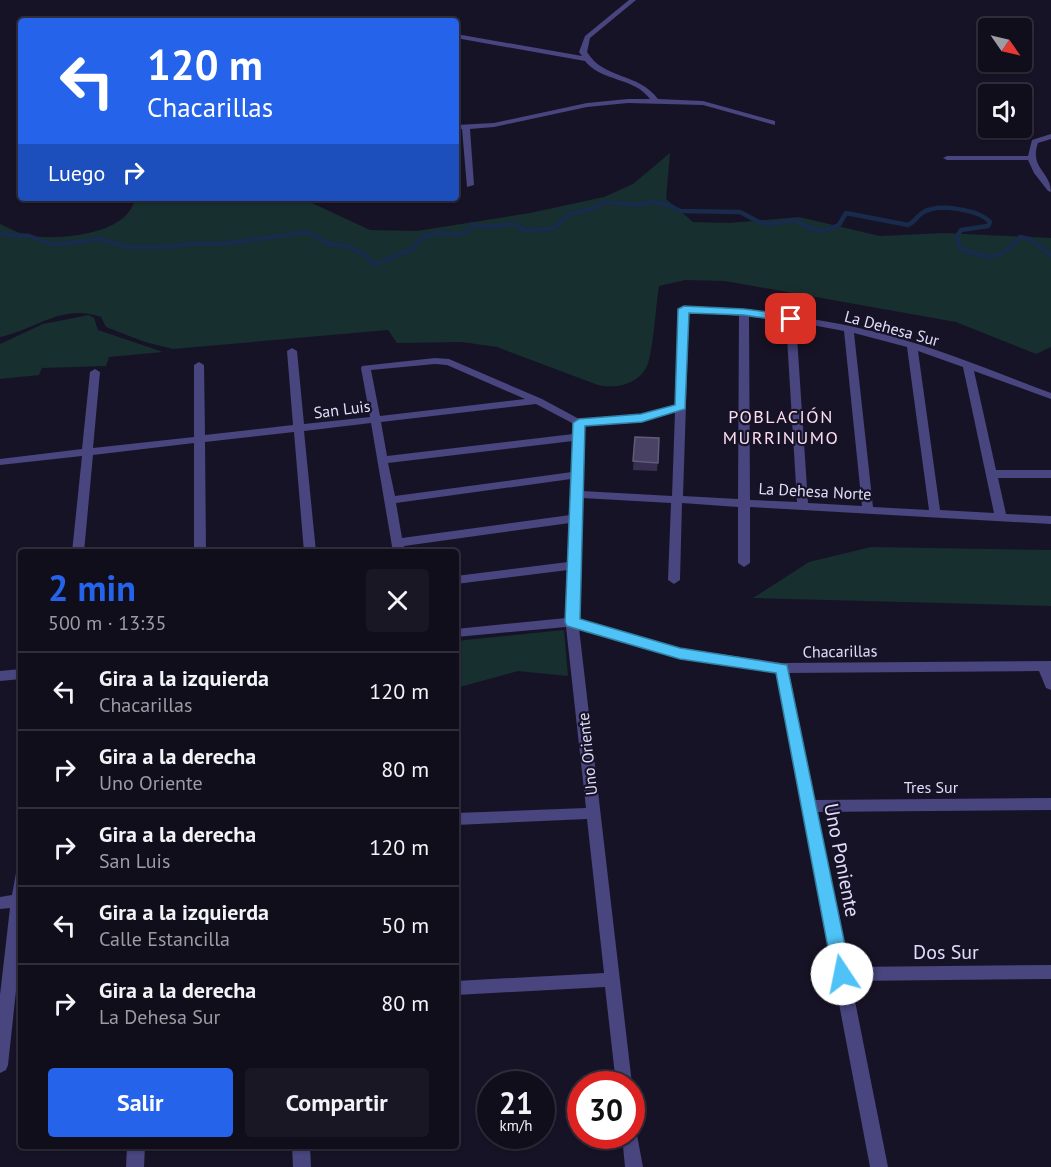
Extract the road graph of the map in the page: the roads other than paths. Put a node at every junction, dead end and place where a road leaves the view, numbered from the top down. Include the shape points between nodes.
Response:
1 (633, 0) edge
2 (459, 37) edge
3 (586, 59) junction
4 (655, 101) junction
5 (772, 123) dead end
6 (459, 127) edge
7 (466, 127) junction
8 (1051, 136) edge
9 (947, 158) dead end
10 (1030, 158) junction
11 (470, 185) dead end
12 (1051, 189) edge
13 (744, 312) junction
14 (791, 319) junction
15 (849, 330) junction
16 (912, 346) junction
17 (292, 351) dead end
18 (199, 365) dead end
19 (968, 366) junction
20 (95, 372) dead end
21 (1051, 396) edge
22 (538, 401) junction
23 (681, 407) junction
24 (375, 420) junction
25 (579, 423) junction
26 (300, 429) junction
27 (579, 437) junction
28 (199, 441) junction
29 (89, 453) junction
30 (382, 460) junction
31 (0, 462) edge
32 (991, 474) junction
33 (1051, 474) edge
34 (577, 475) junction
35 (577, 494) junction
36 (678, 498) junction
37 (390, 500) junction
38 (745, 503) junction
39 (803, 507) junction
40 (868, 511) junction
41 (935, 514) junction
42 (576, 518) junction
43 (1001, 518) junction
44 (1051, 520) edge
45 (399, 548) edge
46 (78, 549) edge
47 (200, 549) edge
48 (310, 549) edge
49 (744, 563) dead end
50 (574, 565) junction
51 (459, 580) edge
52 (674, 580) dead end
53 (572, 622) junction
54 (459, 633) edge
55 (1047, 666) edge
56 (782, 668) junction
57 (18, 674) edge
58 (0, 676) edge
59 (1051, 685) edge
60 (1051, 804) edge
61 (811, 806) junction
62 (594, 813) junction
63 (459, 819) edge
64 (18, 900) edge
65 (0, 903) edge
66 (18, 916) edge
67 (1051, 972) edge
68 (842, 974) junction
69 (613, 980) junction
70 (459, 988) edge
71 (0, 1065) edge
72 (623, 1071) edge
73 (136, 1149) edge
74 (301, 1149) edge
75 (632, 1149) edge
76 (135, 1167) edge
77 (302, 1167) edge
78 (634, 1167) edge
79 (879, 1167) edge

1 - 3 street via 587,37 582,48
2 - 3 street
3 - 4 street via 606,73 645,88
4 - 5 street via 703,103
4 - 7 street via 599,103 505,124
6 - 7 street
7 - 11 street
8 - 10 street via 1035,142
9 - 10 street
10 - 12 street
13 - 14 street, La Dehesa Sur
13 - 23 street, La Dehesa Sur via 684,309
13 - 38 street
14 - 15 street, La Dehesa Sur
14 - 39 street
15 - 16 street, La Dehesa Sur
15 - 40 street
16 - 19 street, La Dehesa Sur
16 - 41 street
17 - 26 street
18 - 28 street
19 - 21 street, La Dehesa Sur
19 - 32 street
20 - 29 street
22 - 24 street, San Luis
22 - 24 street via 449,362 366,368
22 - 25 street
23 - 25 street via 642,418
23 - 36 street
24 - 26 street, San Luis
24 - 30 street
25 - 27 street, Uno Oriente
26 - 28 street, San Luis
26 - 48 street
27 - 30 street
27 - 34 street, Uno Oriente
28 - 29 street, San Luis
28 - 47 street
29 - 31 street, San Luis
29 - 46 street
30 - 37 street
32 - 33 street
32 - 43 street
34 - 35 street, Uno Oriente
34 - 37 street
35 - 36 street, La Dehesa Norte
35 - 42 street, Uno Oriente
36 - 38 street, La Dehesa Norte
36 - 52 street
37 - 45 street
38 - 39 street, La Dehesa Norte
38 - 49 street
39 - 40 street, La Dehesa Norte
40 - 41 street, La Dehesa Norte
41 - 43 street, La Dehesa Norte
42 - 45 street
42 - 50 street, Uno Oriente
43 - 44 street, La Dehesa Norte
50 - 51 street
50 - 53 street, Uno Oriente
53 - 54 street, Chacarillas
53 - 56 street, Chacarillas via 680,653
53 - 62 street, Uno Oriente
55 - 56 street, Chacarillas
55 - 59 street
56 - 61 street, Uno Poniente
57 - 58 street
60 - 61 street, Tres Sur
61 - 68 street, Uno Poniente
62 - 63 street
62 - 69 street, Uno Oriente
64 - 65 street
66 - 71 street
67 - 68 street, Dos Sur
68 - 79 street, Uno Poniente
69 - 70 street
69 - 72 street, Uno Oriente
73 - 76 street
74 - 77 street
75 - 78 street

